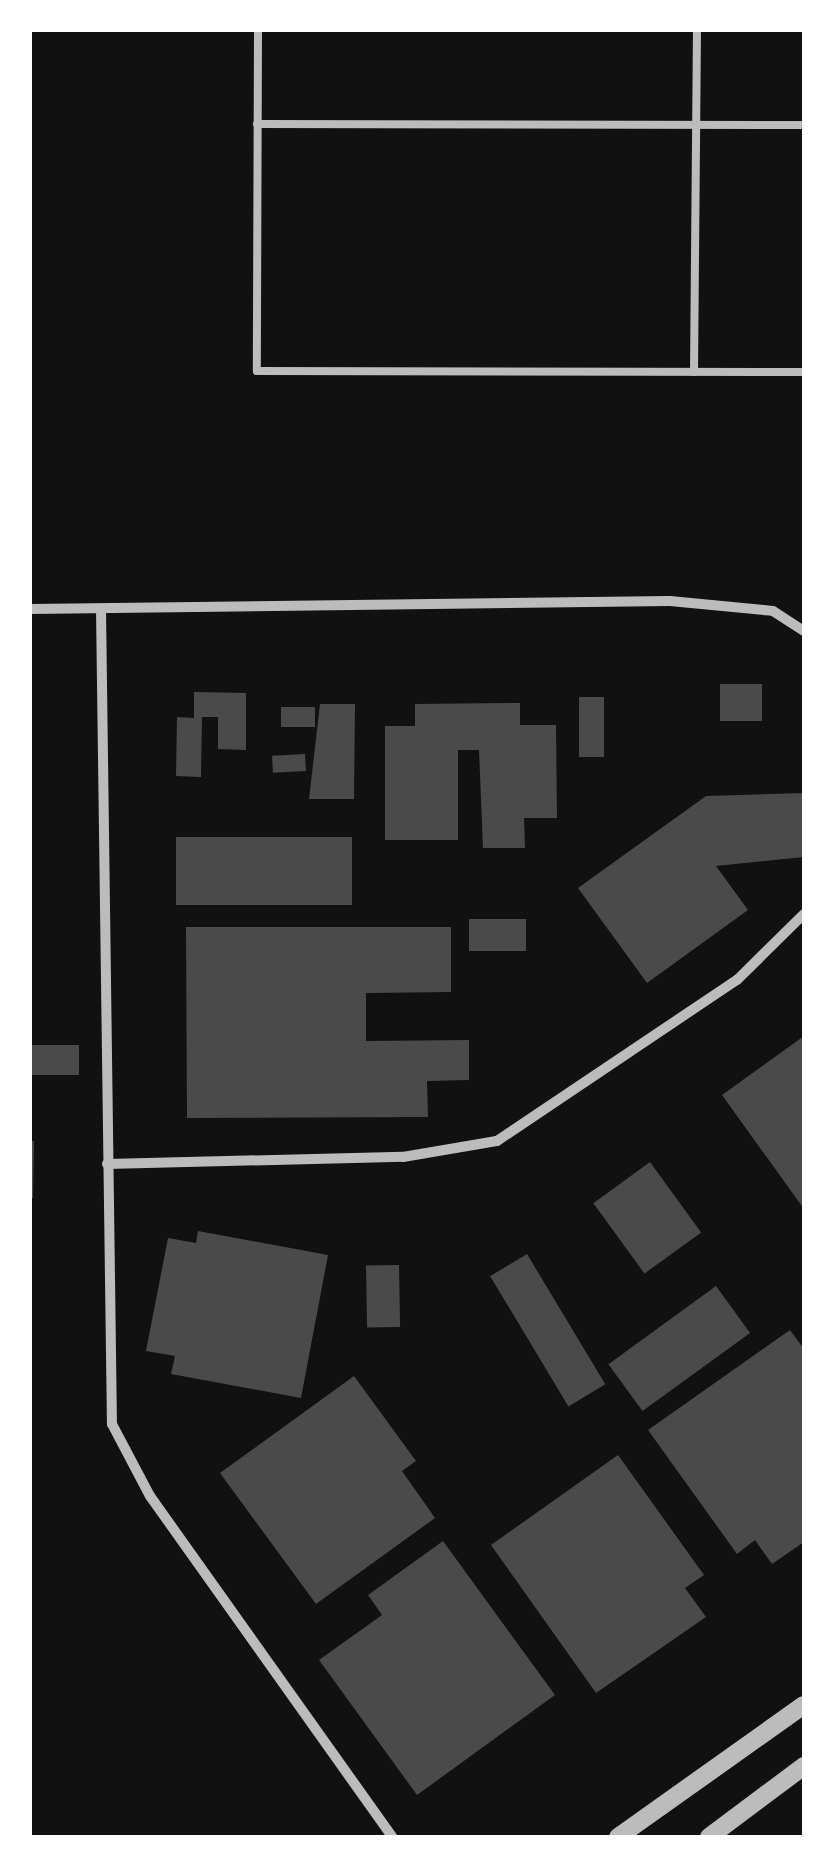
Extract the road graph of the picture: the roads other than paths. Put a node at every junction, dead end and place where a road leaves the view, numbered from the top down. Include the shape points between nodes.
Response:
1 (258, 30) edge
2 (698, 30) edge
3 (257, 124) junction
4 (698, 125) junction
5 (804, 126) edge
6 (694, 372) junction
7 (804, 372) edge
8 (30, 609) edge
9 (101, 610) junction
10 (804, 631) edge
11 (804, 914) edge
12 (106, 1164) junction
13 (804, 1706) edge
14 (804, 1766) edge
15 (392, 1837) edge
16 (618, 1837) edge
17 (709, 1837) edge

1 - 3 lane
2 - 4 lane
3 - 4 lane
3 - 6 lane via 256,371
4 - 5 lane
4 - 6 lane
6 - 7 lane
8 - 9 street
9 - 10 street via 670,601 773,611
9 - 12 street
11 - 12 street via 737,980 497,1141 402,1157
12 - 15 street via 107,1374 126,1459
13 - 16 street
14 - 17 street

